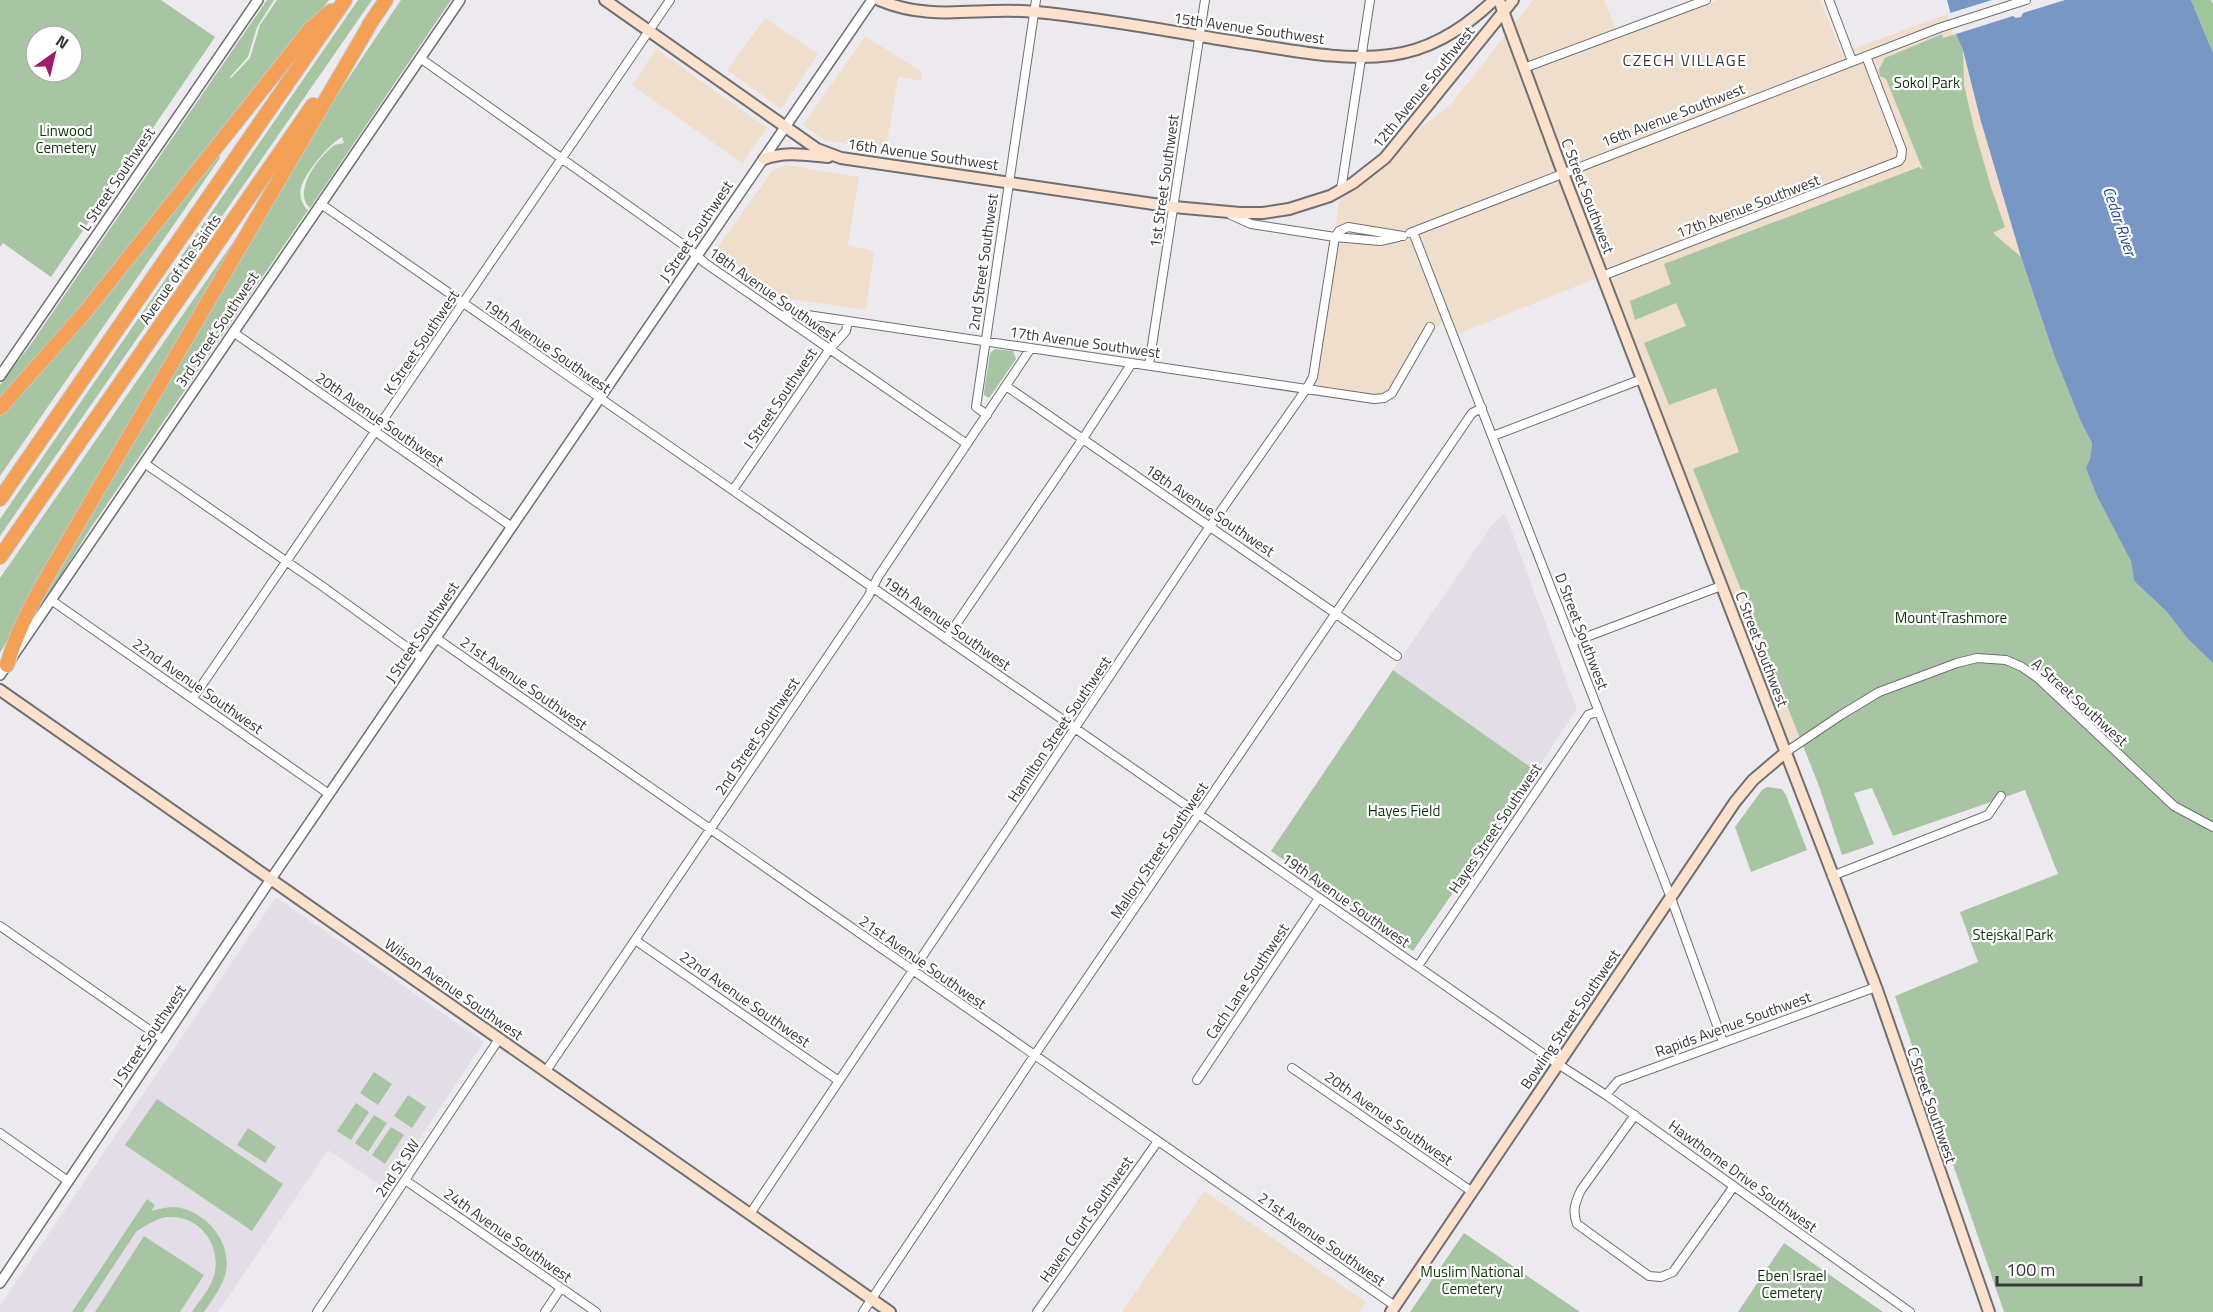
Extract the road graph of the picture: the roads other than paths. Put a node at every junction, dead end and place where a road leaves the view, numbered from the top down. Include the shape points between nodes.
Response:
1 (258, 0) edge
2 (345, 0) edge
3 (386, 0) edge
4 (459, 0) edge
5 (605, 0) edge
6 (670, 0) edge
7 (872, 0) edge
8 (879, 0) edge
9 (1205, 0) edge
10 (1370, 0) edge
11 (1494, 0) edge
12 (1499, 0) edge
13 (1513, 0) edge
14 (1706, 0) edge
15 (1829, 0) edge
16 (2026, 0) edge
17 (1035, 6) edge
18 (1503, 12) junction
19 (373, 19) junction
20 (649, 31) junction
21 (1200, 36) junction
22 (1866, 56) junction
23 (420, 58) junction
24 (1361, 58) junction
25 (1852, 61) junction
26 (1524, 68) junction
27 (785, 127) junction
28 (841, 158) junction
29 (561, 159) junction
30 (764, 159) junction
31 (1563, 174) junction
32 (1008, 182) junction
33 (1341, 190) junction
34 (321, 204) junction
35 (1174, 207) junction
36 (1224, 212) junction
37 (1413, 232) junction
38 (1335, 237) junction
39 (697, 256) junction
40 (1602, 276) junction
41 (463, 304) junction
42 (782, 316) junction
43 (848, 321) junction
44 (1430, 327) dead end
45 (233, 332) junction
46 (986, 341) junction
47 (1031, 348) junction
48 (829, 350) junction
49 (1132, 363) junction
50 (1149, 365) junction
51 (0, 376) edge
52 (1642, 379) junction
53 (1006, 386) junction
54 (1306, 388) junction
55 (600, 399) junction
56 (0, 408) edge
57 (1482, 408) junction
58 (987, 415) junction
59 (376, 432) junction
60 (1493, 436) junction
61 (1082, 440) junction
62 (967, 444) junction
63 (144, 463) junction
64 (733, 490) junction
65 (0, 499) edge
66 (512, 527) junction
67 (1210, 527) junction
68 (0, 557) edge
69 (286, 562) junction
70 (1721, 586) junction
71 (872, 587) junction
72 (51, 600) junction
73 (1337, 613) junction
74 (436, 638) junction
75 (946, 639) junction
76 (1572, 642) junction
77 (1397, 656) dead end
78 (422, 658) junction
79 (3, 670) edge
80 (0, 690) edge
81 (193, 698) junction
82 (1598, 711) junction
83 (1076, 728) junction
84 (1786, 752) junction
85 (329, 794) junction
86 (2001, 796) dead end
87 (1199, 814) junction
88 (2213, 827) edge
89 (710, 829) junction
90 (1832, 876) junction
91 (271, 879) junction
92 (1319, 898) junction
93 (1671, 898) junction
94 (0, 926) edge
95 (635, 940) junction
96 (1418, 966) junction
97 (913, 971) junction
98 (1876, 987) junction
99 (499, 1039) junction
100 (164, 1040) junction
101 (1723, 1042) junction
102 (1034, 1056) junction
103 (1558, 1064) junction
104 (1292, 1068) dead end
105 (546, 1071) junction
106 (1197, 1080) dead end
107 (838, 1081) junction
108 (1606, 1095) junction
109 (1635, 1116) junction
110 (0, 1133) edge
111 (1158, 1141) junction
112 (405, 1180) junction
113 (68, 1181) junction
114 (1734, 1186) junction
115 (1471, 1191) junction
116 (750, 1214) junction
117 (0, 1283) edge
118 (561, 1288) junction
119 (871, 1299) junction
120 (1393, 1309) edge
121 (317, 1312) edge
122 (545, 1312) edge
123 (596, 1312) edge
124 (862, 1312) edge
125 (890, 1312) edge
126 (1037, 1312) edge
127 (1911, 1312) edge
128 (1989, 1312) edge

1 - 51 street, L Street Southwest
2 - 56 highway via 311,28 86,311
2 - 65 highway, Avenue of the Saints
3 - 19 highway, Avenue of the Saints
4 - 23 street, 3rd Street Southwest
5 - 20 main road, 16th Avenue Southwest
6 - 20 street, K Street Southwest
7 - 27 street, J Street Southwest
8 - 17 main road, 15th Avenue Southwest via 912,12 948,14
9 - 21 street, 1st Street Southwest
10 - 24 street
11 - 24 main road, 15th Avenue Southwest via 1466,24 1438,40 1407,52
12 - 18 main road, C Street Southwest
13 - 18 main road, 12th Avenue Southwest
14 - 26 street
15 - 25 street
16 - 22 street, 16th Avenue Southwest
17 - 21 main road, 15th Avenue Southwest
17 - 32 street, 2nd Street Southwest
18 - 26 main road, C Street Southwest
18 - 33 main road, 12th Avenue Southwest via 1397,145
19 - 68 highway, Avenue of the Saints
19 - 79 highway via 82,517 35,601
20 - 27 main road, 16th Avenue Southwest
20 - 29 street, K Street Southwest
21 - 24 main road, 15th Avenue Southwest
21 - 35 street, 1st Street Southwest
22 - 25 street, 16th Avenue Southwest
22 - 40 street, 17th Avenue Southwest via 1902,150 1901,158
23 - 29 street, 18th Avenue Southwest
23 - 34 street, 3rd Street Southwest
24 - 33 street
25 - 31 street, 16th Avenue Southwest
26 - 31 main road, C Street Southwest
27 - 28 main road, 16th Avenue Southwest
27 - 30 street, J Street Southwest
28 - 30 main road via 787,153
28 - 32 main road, 16th Avenue Southwest
29 - 39 street, 18th Avenue Southwest
29 - 41 street, K Street Southwest
30 - 39 street, J Street Southwest
31 - 37 street, 16th Avenue Southwest
31 - 40 main road, C Street Southwest
32 - 35 main road, 16th Avenue Southwest
32 - 46 street, 2nd Street Southwest
33 - 36 main road, 12th Avenue Southwest via 1289,209
34 - 41 street, 19th Avenue Southwest
34 - 45 street, 3rd Street Southwest
35 - 36 main road, 12th Avenue Southwest
35 - 50 street, 1st Street Southwest
36 - 38 street, 16th Avenue Southwest via 1251,224
37 - 38 street, 16th Avenue Southwest via 1380,241
37 - 57 street, D Street Southwest
38 - 54 street, Hamilton Street Southwest via 1312,377
39 - 42 street, 18th Avenue Southwest
39 - 55 street, J Street Southwest
40 - 52 main road, C Street Southwest
41 - 55 street, 19th Avenue Southwest
41 - 59 street, K Street Southwest
42 - 43 street, 17th Avenue Southwest via 794,313
42 - 48 street, 18th Avenue Southwest
43 - 46 street, 17th Avenue Southwest
43 - 48 street, I Street Southwest via 846,331
44 - 54 street, 17th Avenue Southwest via 1392,393 1384,398
45 - 59 street, 20th Avenue Southwest
45 - 63 street, 3rd Street Southwest
46 - 47 street, 17th Avenue Southwest
46 - 58 street, 2nd Street Southwest via 976,407
47 - 49 street, 17th Avenue Southwest
47 - 53 street, 2nd Street Southwest
48 - 62 street, 18th Avenue Southwest
48 - 64 street, I Street Southwest
49 - 50 street, 17th Avenue Southwest
49 - 61 street
50 - 54 street, 17th Avenue Southwest
52 - 60 street
52 - 70 main road, C Street Southwest
53 - 58 street, 2nd Street Southwest
53 - 61 street, 18th Avenue Southwest
54 - 67 street, Hamilton Street Southwest
55 - 64 street, 19th Avenue Southwest
55 - 66 street, J Street Southwest
57 - 60 street, D Street Southwest
57 - 73 street, Mallory Street Southwest via 1472,413
58 - 62 street, 2nd Street Southwest
59 - 66 street, 20th Avenue Southwest
59 - 69 street, K Street Southwest
60 - 76 street, D Street Southwest
61 - 67 street, 18th Avenue Southwest
61 - 75 street
62 - 71 street, 2nd Street Southwest
63 - 69 street
63 - 72 street, 3rd Street Southwest
64 - 71 street, 19th Avenue Southwest
66 - 74 street, J Street Southwest
67 - 73 street, 18th Avenue Southwest
67 - 83 street, Hamilton Street Southwest
69 - 78 street
69 - 81 street, K Street Southwest
70 - 76 street
70 - 84 main road, C Street Southwest
71 - 75 street, 19th Avenue Southwest
71 - 89 street, 2nd Street Southwest
72 - 79 street, 3rd Street Southwest
72 - 81 street, 22nd Avenue Southwest
73 - 77 street, 18th Avenue Southwest
73 - 87 street, Mallory Street Southwest
74 - 78 street, J Street Southwest
74 - 89 street, 21st Avenue Southwest
75 - 83 street, 19th Avenue Southwest
76 - 82 street, D Street Southwest
78 - 85 street, J Street Southwest
80 - 91 main road, Wilson Avenue Southwest
81 - 85 street, 22nd Avenue Southwest
82 - 93 street, D Street Southwest
82 - 96 street, Hayes Street Southwest via 1588,715
83 - 87 street, 19th Avenue Southwest
83 - 97 street, Hamilton Street Southwest
84 - 88 street, A Street Southwest via 1879,692 1977,658 2006,660 2039,680 2174,806
84 - 90 main road, C Street Southwest
84 - 93 main road, Bowling Street Southwest via 1743,791
85 - 91 street, J Street Southwest
86 - 90 street via 1988,815
87 - 92 street, 19th Avenue Southwest
87 - 102 street, Mallory Street Southwest
89 - 95 street, 2nd Street Southwest
89 - 97 street, 21st Avenue Southwest
90 - 98 main road, C Street Southwest
91 - 99 main road, Wilson Avenue Southwest
91 - 100 street, J Street Southwest
92 - 96 street, 19th Avenue Southwest
92 - 106 street, Cach Lane Southwest
93 - 101 street, D Street Southwest
93 - 103 main road, Bowling Street Southwest
94 - 100 street
95 - 105 street, 2nd Street Southwest
95 - 107 street, 22nd Avenue Southwest
96 - 103 street, 19th Avenue Southwest
97 - 102 street, 21st Avenue Southwest
97 - 107 street, Hamilton Street Southwest
98 - 101 street, Rapids Avenue Southwest
98 - 128 main road, C Street Southwest
99 - 105 main road, Wilson Avenue Southwest
99 - 112 street, 2nd St SW
100 - 113 street, J Street Southwest
101 - 108 street, Rapids Avenue Southwest via 1618,1081
102 - 111 street, 21st Avenue Southwest
102 - 119 street, Mallory Street Southwest
103 - 108 street, Hawthorne Drive Southwest
103 - 115 main road, Bowling Street Southwest
104 - 115 street, 20th Avenue Southwest
105 - 116 main road, Wilson Avenue Southwest
107 - 116 street, Hamilton Street Southwest
108 - 109 street, Hawthorne Drive Southwest
109 - 114 street, Hawthorne Drive Southwest
109 - 114 street via 1581,1190 1574,1215 1578,1224 1649,1276 1661,1277 1672,1272
110 - 113 street
111 - 120 street, 21st Avenue Southwest
111 - 126 street, Haven Court Southwest
112 - 118 street, 24th Avenue Southwest
112 - 121 street, 2nd St SW
113 - 117 street, J Street Southwest
114 - 127 street, Hawthorne Drive Southwest
115 - 120 main road, Bowling Street Southwest
116 - 119 main road, Wilson Avenue Southwest
118 - 122 street
118 - 123 street, 24th Avenue Southwest
119 - 124 street, Mallory Street Southwest
119 - 125 main road, Wilson Avenue Southwest

